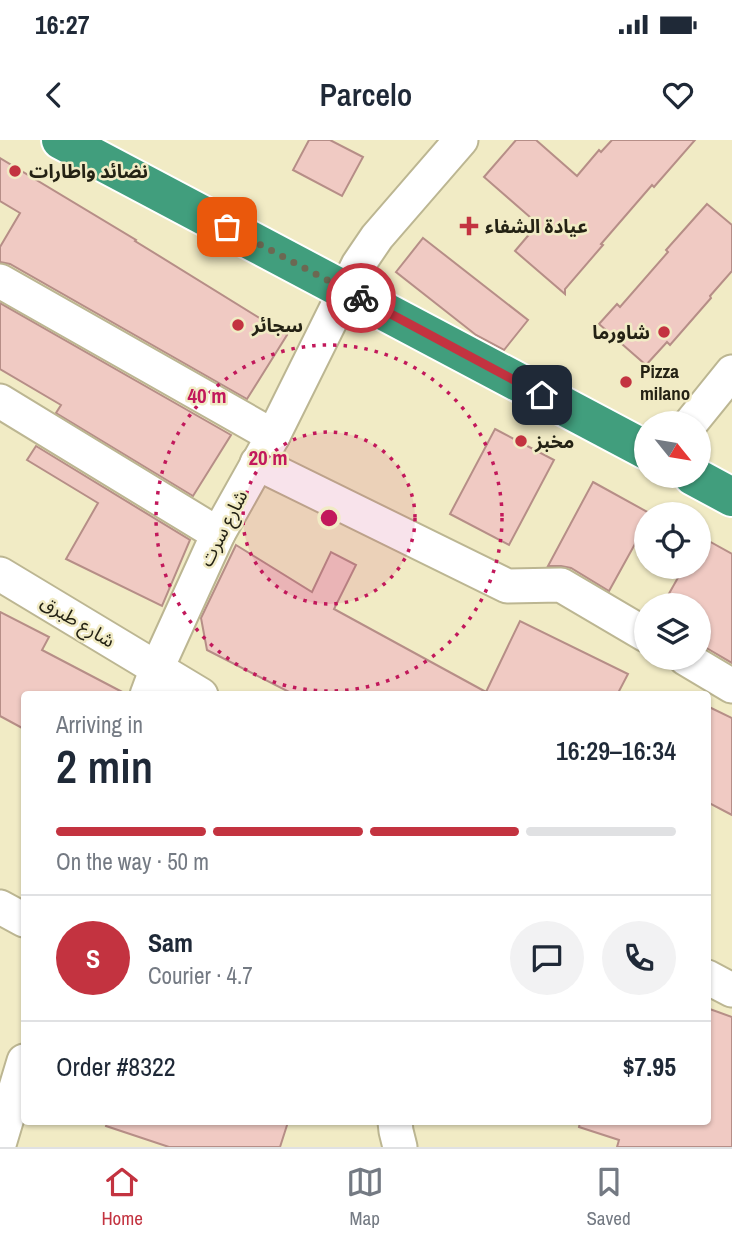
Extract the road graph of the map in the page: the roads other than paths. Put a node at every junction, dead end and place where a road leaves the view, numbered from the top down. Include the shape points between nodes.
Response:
1 (61, 140) edge
2 (461, 140) edge
3 (0, 281) edge
4 (345, 290) junction
5 (732, 372) edge
6 (0, 401) edge
7 (700, 411) edge
8 (634, 444) edge
9 (265, 449) junction
10 (711, 486) edge
11 (732, 497) edge
12 (218, 534) junction
13 (0, 574) edge
14 (634, 628) edge
15 (705, 670) edge
16 (152, 681) edge
17 (732, 686) edge
18 (187, 691) edge
19 (0, 907) edge
20 (21, 918) edge
21 (711, 979) edge
22 (732, 990) edge
23 (21, 1071) edge
24 (396, 1125) edge
25 (0, 1141) edge
26 (401, 1147) edge

1 - 4 highway
2 - 4 street, شارع سرت via 377,237
3 - 9 street
4 - 8 highway
4 - 9 street, شارع سرت
5 - 7 street
6 - 12 street
9 - 12 street, شارع سرت
9 - 14 street via 507,586 561,585
10 - 11 highway
12 - 16 street, شارع سرت
13 - 16 street, شارع طبرق
15 - 17 street
16 - 18 street, شارع طبرق
19 - 20 street
21 - 22 street
23 - 25 street
24 - 26 street

